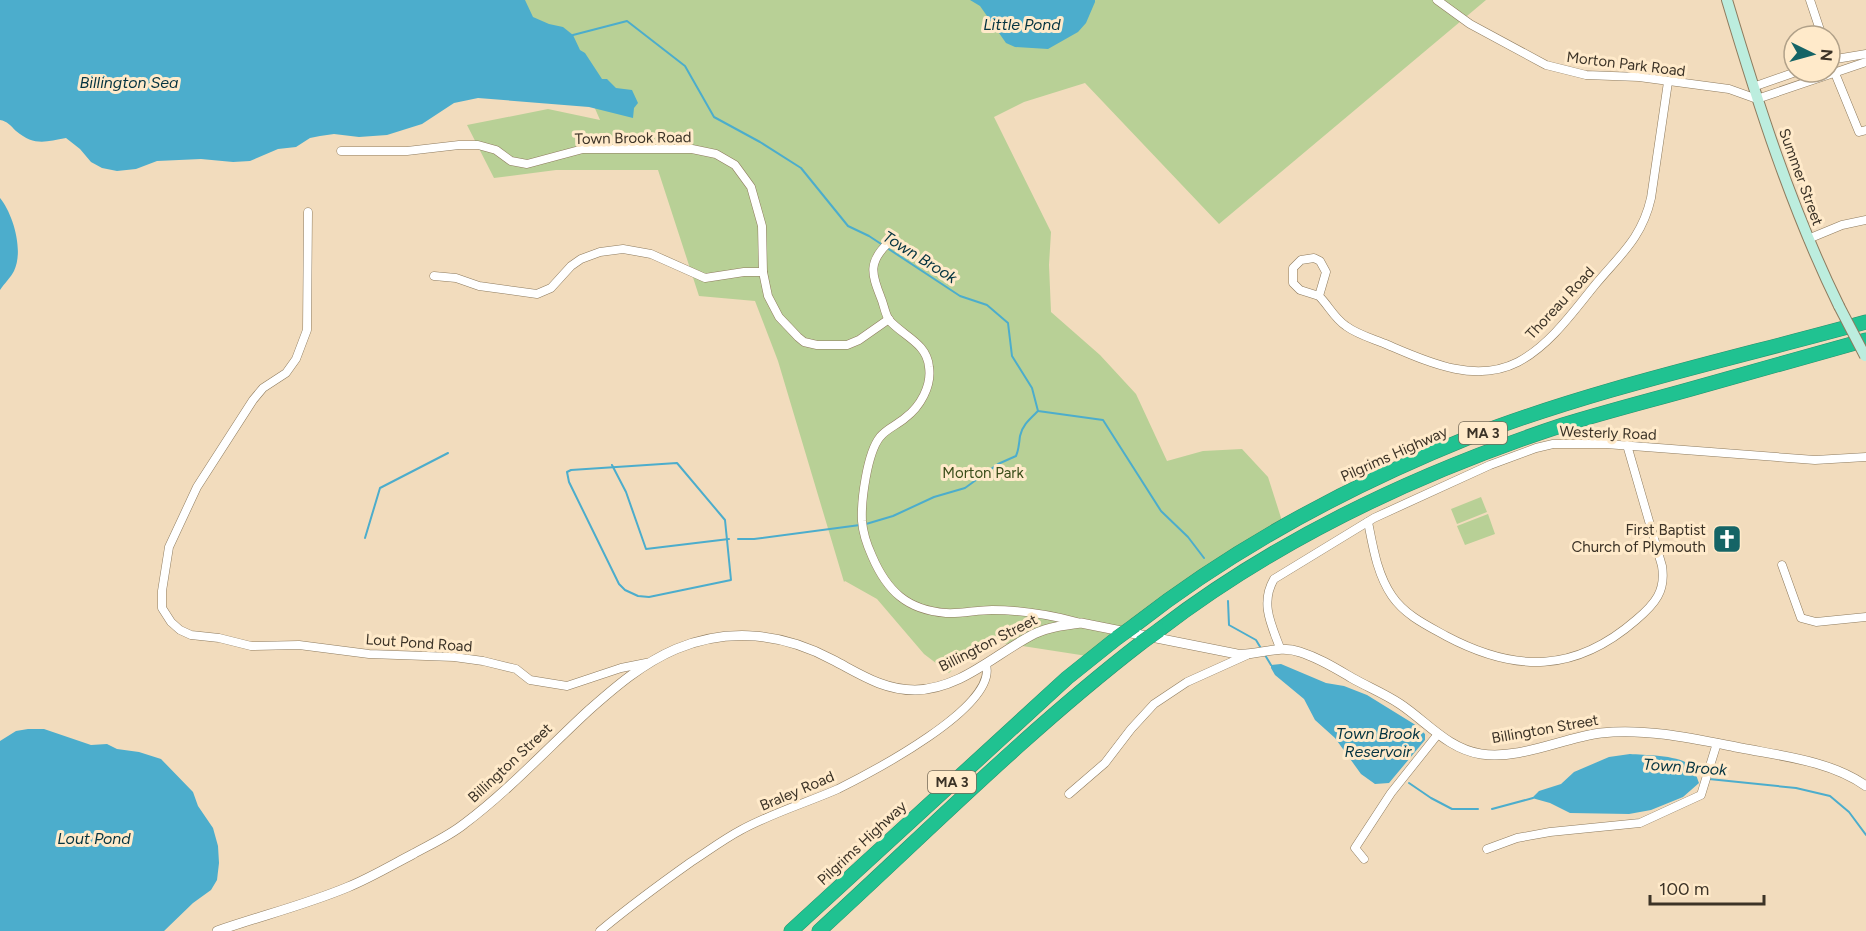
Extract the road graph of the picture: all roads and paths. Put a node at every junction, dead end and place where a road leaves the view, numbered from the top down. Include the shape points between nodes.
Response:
1 (1437, 0) edge
2 (1727, 0) edge
3 (1810, 0) edge
4 (1818, 24) edge
5 (1866, 54) edge
6 (1842, 59) edge
7 (1866, 62) edge
8 (1842, 71) edge
9 (1782, 77) edge
10 (1668, 82) junction
11 (1803, 84) edge
12 (1838, 84) edge
13 (1753, 87) junction
14 (1757, 99) junction
15 (1866, 129) edge
16 (341, 151) dead end
17 (308, 212) dead end
18 (1866, 220) edge
19 (1808, 239) junction
20 (889, 242) dead end
21 (763, 273) junction
22 (434, 276) dead end
23 (1319, 296) junction
24 (889, 319) junction
25 (1866, 322) edge
26 (1866, 340) edge
27 (1866, 356) edge
28 (1627, 445) junction
29 (1866, 457) edge
30 (1368, 522) junction
31 (1782, 565) dead end
32 (1866, 617) edge
33 (1081, 623) junction
34 (1277, 649) junction
35 (1252, 654) junction
36 (650, 662) junction
37 (986, 665) junction
38 (1438, 734) junction
39 (1717, 743) junction
40 (1866, 786) edge
41 (1069, 794) dead end
42 (1486, 849) dead end
43 (1364, 859) dead end
44 (217, 931) edge
45 (600, 931) edge
46 (791, 931) edge
47 (819, 931) edge

1 - 10 street, Morton Park Road via 1470,24 1546,65 1586,75
2 - 13 main road, Summer Street
3 - 4 street
5 - 6 street
7 - 8 street
9 - 13 street
10 - 14 street, Morton Park Road via 1729,89
10 - 23 street, Thoreau Road via 1651,198 1638,235 1567,320 1528,356 1494,370 1447,368 1346,326
11 - 14 street
12 - 15 street via 1859,132
13 - 14 main road, Summer Street
14 - 19 main road, Summer Street
16 - 21 street, Town Brook Road via 478,145 527,164 583,149 709,151 731,161 751,187 762,226
17 - 36 street, Lout Pond Road via 307,330 286,373 253,400 197,487 169,548 162,608 171,622 191,635 251,646 299,645 483,661 516,669 530,680 567,687
18 - 19 street
19 - 27 main road, Summer Street, bridge
20 - 24 street via 873,263 873,279
21 - 22 street via 705,278 651,254 623,249 581,259 551,288 537,294
21 - 24 street, Town Brook Road via 775,310 807,343 851,343
23 - 23 street, Thoreau Road via 1300,290 1293,283 1293,268 1301,260 1314,258 1324,267
24 - 33 street via 922,349 929,364 929,380 911,413 875,445 866,484 863,529 884,580 909,603 932,611 1015,611
25 - 46 highway, Pilgrims Highway / MA 3, bridge via 1545,411 1471,437 1317,507 1165,601 1066,678
26 - 47 highway, MA 3, bridge via 1564,425 1435,472 1288,546 1159,630 1094,679
28 - 29 street, Westerly Road via 1815,460
28 - 30 street, Westerly Road via 1553,444 1536,448
28 - 30 street via 1662,566 1662,587 1655,603 1628,628 1571,658 1531,663 1498,658 1413,618 1386,587
30 - 34 street, Westerly Road via 1275,579 1266,601
31 - 32 street via 1801,618 1816,622
33 - 35 street, Billington Street via 1210,650
33 - 37 street, Billington Street via 1034,634
34 - 35 street, Billington Street
34 - 38 street, Billington Street via 1319,659 1400,704
35 - 41 street via 1187,682 1154,704 1105,762
36 - 37 street, Billington Street via 701,641 755,635 796,644 871,681 903,689 933,687
36 - 44 street, Billington Street via 602,699 455,830 350,886
37 - 45 street, Braley Road via 977,694 944,727 839,788 741,830 668,878
38 - 39 street, Billington Street via 1455,746 1484,754 1520,751 1609,733 1655,734
38 - 43 street via 1391,793 1355,848
39 - 40 street, Billington Street via 1822,766
39 - 42 street via 1701,795 1684,804 1640,822 1550,832

